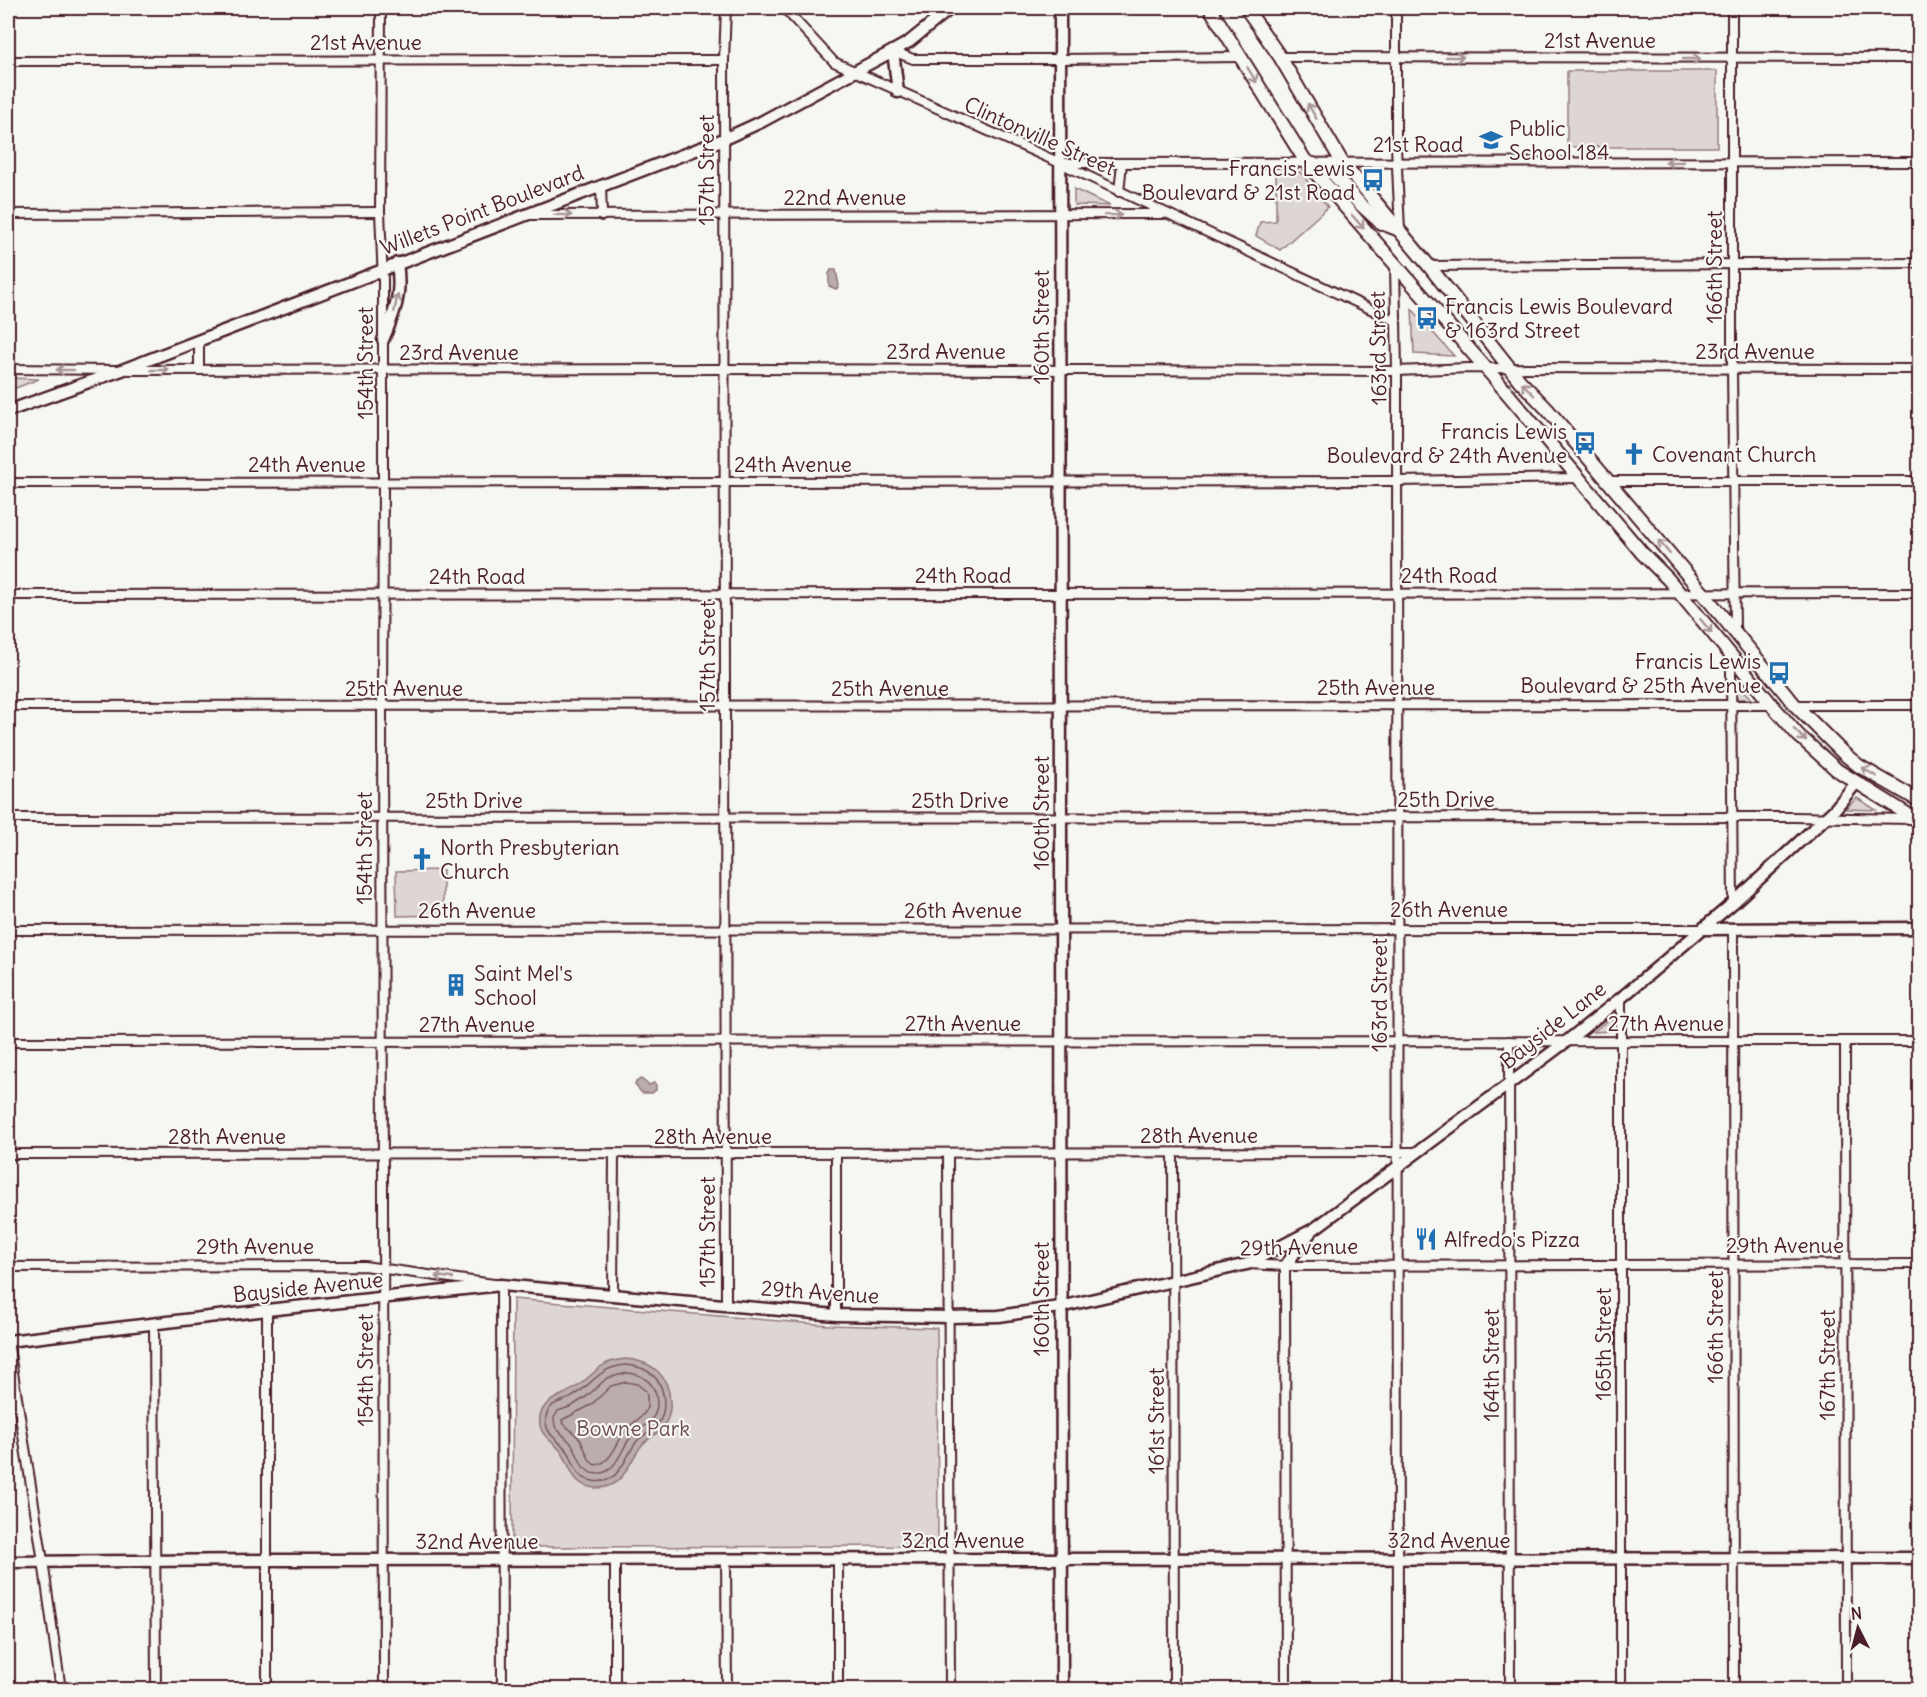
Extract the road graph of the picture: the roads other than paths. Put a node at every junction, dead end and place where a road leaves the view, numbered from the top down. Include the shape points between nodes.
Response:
1 (381, 8) edge
2 (726, 8) edge
3 (784, 8) edge
4 (951, 8) edge
5 (1060, 8) edge
6 (1210, 8) edge
7 (1246, 8) edge
8 (1396, 8) edge
9 (1732, 8) edge
10 (893, 51) junction
11 (1241, 57) junction
12 (1280, 57) junction
13 (1396, 57) junction
14 (1920, 58) edge
15 (1060, 59) junction
16 (1732, 59) junction
17 (8, 60) edge
18 (381, 60) junction
19 (724, 60) junction
20 (856, 72) junction
21 (898, 92) junction
22 (724, 139) junction
23 (1306, 162) junction
24 (1342, 162) junction
25 (1397, 162) junction
26 (1732, 162) junction
27 (1920, 162) edge
28 (1060, 163) junction
29 (1122, 163) junction
30 (601, 185) junction
31 (1119, 192) junction
32 (380, 212) junction
33 (8, 214) edge
34 (1166, 214) junction
35 (524, 215) junction
36 (724, 215) junction
37 (1060, 215) junction
38 (602, 216) junction
39 (1400, 230) junction
40 (397, 263) junction
41 (1732, 263) junction
42 (1920, 263) edge
43 (1395, 265) junction
44 (1429, 266) junction
45 (382, 269) junction
46 (1396, 321) junction
47 (199, 340) junction
48 (383, 340) junction
49 (1485, 368) junction
50 (1510, 368) junction
51 (8, 369) edge
52 (725, 369) junction
53 (1060, 369) junction
54 (1732, 369) junction
55 (1920, 369) edge
56 (122, 370) junction
57 (199, 370) junction
58 (383, 371) junction
59 (1397, 371) junction
60 (8, 411) edge
61 (1578, 478) junction
62 (1396, 481) junction
63 (1608, 481) junction
64 (1733, 481) junction
65 (1920, 481) edge
66 (383, 482) junction
67 (725, 482) junction
68 (1061, 482) junction
69 (8, 483) edge
70 (1678, 592) junction
71 (1702, 592) junction
72 (1061, 593) junction
73 (1396, 593) junction
74 (1735, 593) junction
75 (1920, 593) edge
76 (382, 594) junction
77 (725, 594) junction
78 (8, 595) edge
79 (1735, 634) junction
80 (1734, 659) junction
81 (1061, 705) junction
82 (1397, 705) junction
83 (1772, 705) junction
84 (1795, 705) junction
85 (1920, 705) edge
86 (8, 706) edge
87 (382, 706) junction
88 (725, 706) junction
89 (1731, 706) junction
90 (1856, 783) junction
91 (1920, 801) edge
92 (1061, 817) junction
93 (1397, 817) junction
94 (1732, 817) junction
95 (1827, 817) junction
96 (8, 818) edge
97 (382, 818) junction
98 (725, 818) junction
99 (1916, 820) edge
100 (1733, 903) junction
101 (1733, 928) junction
102 (1920, 928) edge
103 (1061, 929) junction
104 (1397, 929) junction
105 (1704, 929) junction
106 (8, 930) edge
107 (382, 930) junction
108 (725, 930) junction
109 (1622, 998) junction
110 (1061, 1041) junction
111 (1397, 1041) junction
112 (1509, 1041) junction
113 (1567, 1041) junction
114 (1621, 1041) junction
115 (1732, 1041) junction
116 (1845, 1041) junction
117 (1920, 1041) edge
118 (8, 1042) edge
119 (382, 1042) junction
120 (725, 1042) junction
121 (1509, 1084) junction
122 (1397, 1152) junction
123 (1418, 1152) junction
124 (1061, 1153) junction
125 (1173, 1153) junction
126 (8, 1154) edge
127 (382, 1154) junction
128 (614, 1154) junction
129 (725, 1154) junction
130 (836, 1154) junction
131 (948, 1154) junction
132 (1397, 1167) junction
133 (1314, 1229) junction
134 (1247, 1264) junction
135 (1920, 1264) edge
136 (1397, 1265) junction
137 (1509, 1265) junction
138 (1621, 1265) junction
139 (1732, 1265) junction
140 (1845, 1265) junction
141 (1285, 1266) junction
142 (8, 1267) edge
143 (383, 1268) junction
144 (1173, 1282) junction
145 (501, 1285) junction
146 (613, 1295) junction
147 (383, 1299) junction
148 (726, 1305) junction
149 (1060, 1307) junction
150 (267, 1310) junction
151 (836, 1315) junction
152 (949, 1317) junction
153 (154, 1323) junction
154 (8, 1341) edge
155 (1846, 1558) junction
156 (1920, 1558) edge
157 (838, 1559) junction
158 (1062, 1559) junction
159 (1174, 1559) junction
160 (1286, 1559) junction
161 (1398, 1559) junction
162 (1510, 1559) junction
163 (1621, 1559) junction
164 (1734, 1559) junction
165 (267, 1560) junction
166 (383, 1560) junction
167 (502, 1560) junction
168 (615, 1560) junction
169 (726, 1560) junction
170 (950, 1560) junction
171 (43, 1561) junction
172 (155, 1561) junction
173 (8, 1562) edge
174 (61, 1689) edge
175 (156, 1689) edge
176 (267, 1689) edge
177 (384, 1689) edge
178 (502, 1689) edge
179 (615, 1689) edge
180 (727, 1689) edge
181 (838, 1689) edge
182 (950, 1689) edge
183 (1062, 1689) edge
184 (1174, 1689) edge
185 (1286, 1689) edge
186 (1398, 1689) edge
187 (1510, 1689) edge
188 (1622, 1689) edge
189 (1734, 1689) edge
190 (1846, 1689) edge

1 - 18 street, 154th Street
2 - 19 street, 157th Street
3 - 20 street, Clintonville Street via 834,62
4 - 10 street, Willets Point Boulevard
5 - 15 street, 160th Street
6 - 11 main road
7 - 12 main road
8 - 13 street
9 - 16 street, 166th Street
10 - 15 street via 913,58
10 - 20 street, Willets Point Boulevard
10 - 21 street
11 - 15 street
11 -> 23 main road
12 - 13 street, 21st Avenue
24 -> 12 main road
13 -> 16 street, 21st Avenue
13 - 25 street
14 - 16 street, 21st Avenue
15 - 28 street, 160th Street
16 - 26 street, 166th Street
17 - 18 street, 21st Avenue
18 - 19 street, 21st Avenue
18 - 32 street, 154th Street
19 - 22 street, 157th Street
20 - 21 street, Clintonville Street
20 - 22 street, Willets Point Boulevard
21 - 28 street, Clintonville Street
22 - 30 street, Willets Point Boulevard
22 - 36 street, 157th Street
23 - 24 street, 21st Road
23 - 29 street, 21st Road
23 - 39 main road via 1330,170 1381,223
23 -> 43 main road
24 - 25 street, 21st Road
24 - 39 main road
26 -> 25 street, 21st Road
25 - 39 street
26 - 27 street, 21st Road
26 - 41 street, 166th Street
28 - 29 street, 21st Road
28 - 31 street, Clintonville Street
28 - 37 street, 160th Street
29 - 31 street
30 - 35 street, Willets Point Boulevard
30 - 38 street
31 - 34 street, Clintonville Street
32 - 33 street
32 - 45 street, 154th Street
37 -> 34 street, 22nd Avenue
34 - 46 street, Clintonville Street
35 -> 38 street, 22nd Avenue
35 - 40 street, Willets Point Boulevard
36 - 37 street, 22nd Avenue
36 - 38 street, 22nd Avenue
36 - 52 street, 157th Street
37 - 53 street, 160th Street
39 - 44 main road
40 - 45 street, Willets Point Boulevard
48 -> 40 street via 398,304
41 - 42 street
41 - 44 street
41 - 54 street, 166th Street
43 - 46 street, 163rd Street
43 - 49 main road
44 - 50 main road
45 - 47 street, Willets Point Boulevard
45 - 48 street, 154th Street
46 - 59 street, 163rd Street
47 - 56 street, Willets Point Boulevard
47 - 57 street
48 - 58 street, 154th Street
49 - 50 street, 23rd Avenue
49 - 59 street, 23rd Avenue
49 - 61 main road
50 - 54 street, 23rd Avenue
63 -> 50 main road
56 -> 51 street, 23rd Avenue
52 - 53 street, 23rd Avenue
52 - 58 street, 23rd Avenue
52 - 67 street, 157th Street
53 - 59 street, 23rd Avenue
53 - 68 street, 160th Street
54 - 55 street, 23rd Avenue
54 - 64 street, 166th Street
56 -> 57 street, 23rd Avenue
56 - 60 street, Willets Point Boulevard
57 - 58 street, 23rd Avenue
58 - 66 street, 154th Street
59 - 62 street, 163rd Street
61 - 62 street, 24th Avenue
61 - 70 main road
62 - 68 street, 24th Avenue
62 - 73 street, 163rd Street
63 - 64 street
71 -> 63 main road
64 - 65 street
64 - 74 street, 166th Street
66 - 67 street, 24th Avenue
66 - 69 street, 24th Avenue
66 - 76 street, 154th Street
67 - 68 street, 24th Avenue
67 - 77 street, 157th Street
68 - 72 street, 160th Street
70 - 71 street, 24th Road
70 - 73 street, 24th Road
70 -> 80 main road
71 - 74 street, 24th Road
71 - 79 main road
72 - 73 street, 24th Road
72 - 77 street, 24th Road
72 - 81 street, 160th Street
73 - 82 street, 163rd Street
74 - 75 street, 24th Road
74 - 79 street, 166th Street
76 - 77 street, 24th Road
76 - 78 street, 24th Road
76 - 87 street, 154th Street
77 - 88 street, 157th Street
79 - 84 main road
80 - 83 main road
80 - 89 street
81 - 82 street, 25th Avenue
81 - 88 street, 25th Avenue
81 - 92 street, 160th Street
82 - 89 street, 25th Avenue
82 - 93 street, 163rd Street
83 - 89 street, 25th Avenue
83 -> 90 main road via 1798,735
84 - 85 street
91 -> 84 main road via 1859,766
86 - 87 street, 25th Avenue
87 - 88 street, 25th Avenue
87 - 97 street, 154th Street
88 - 98 street, 157th Street
89 - 94 street
90 - 95 street, Bayside Lane
90 - 99 main road
92 - 93 street, 25th Drive
92 - 98 street, 25th Drive
92 - 103 street, 160th Street
93 - 94 street, 25th Drive
93 - 104 street, 163rd Street
94 - 95 street, 25th Drive
94 - 100 street
95 - 99 street, 25th Drive
95 - 100 street, Bayside Lane
96 - 97 street, 25th Drive
97 - 98 street, 25th Drive
97 - 107 street, 154th Street
98 - 108 street, 157th Street
100 - 105 street, Bayside Lane
101 - 102 street, 26th Avenue
101 - 105 street, 26th Avenue
101 - 115 street, 166th Street
103 - 104 street, 26th Avenue
103 - 108 street, 26th Avenue
103 - 110 street, 160th Street
104 - 105 street, 26th Avenue
104 - 111 street, 163rd Street
105 - 109 street, Bayside Lane
106 - 107 street, 26th Avenue
107 - 108 street, 26th Avenue
107 - 119 street, 154th Street
108 - 120 street, 157th Street
109 - 113 street, Bayside Lane
109 - 114 street, 165th Street
110 - 111 street, 27th Avenue
110 - 120 street, 27th Avenue
110 - 124 street, 160th Street
111 - 112 street, 27th Avenue
111 - 122 street, 163rd Street
112 - 113 street, 27th Avenue
112 - 121 street, 164th Street
113 - 114 street, 27th Avenue
113 - 121 street, Bayside Lane
114 - 115 street, 27th Avenue
114 - 138 street, 165th Street
115 - 116 street, 27th Avenue
115 - 139 street, 166th Street
116 - 117 street, 27th Avenue
116 - 140 street, 167th Street
118 - 119 street, 27th Avenue
119 - 120 street, 27th Avenue
119 - 127 street, 154th Street
120 - 129 street, 157th Street
121 - 123 street, Bayside Lane
121 - 137 street, 164th Street
122 - 123 street, 28th Avenue
122 - 125 street, 28th Avenue
122 - 132 street, 163rd Street
123 - 132 street, Bayside Lane
124 - 125 street, 28th Avenue
124 - 131 street, 28th Avenue
124 - 149 street, 160th Street
125 - 144 street, 161st Street
126 - 127 street, 28th Avenue
127 - 128 street, 28th Avenue
127 - 143 street, 154th Street
128 - 129 street, 28th Avenue
128 - 146 street
129 - 130 street, 28th Avenue
129 - 148 street, 157th Street
130 - 131 street, 28th Avenue
130 - 151 street
131 - 152 street
132 - 133 street, Bayside Lane
132 - 136 street, 163rd Street
133 - 134 street, Bayside Lane
133 - 141 street
134 - 141 street, 29th Avenue
134 - 144 street, 29th Avenue
135 - 140 street, 29th Avenue
136 - 137 street, 29th Avenue
136 - 141 street, 29th Avenue
136 - 161 street, 163rd Street
137 - 138 street, 29th Avenue
137 - 162 street, 164th Street
138 - 139 street, 29th Avenue
138 - 163 street, 165th Street
139 - 140 street, 29th Avenue
139 - 164 street, 166th Street
140 - 155 street, 167th Street
141 - 160 street
142 - 143 street, 29th Avenue
145 -> 143 street, 29th Avenue
143 - 147 street, 154th Street
144 - 149 street, 29th Avenue
144 - 159 street, 161st Street
145 - 146 street, Bayside Avenue
145 - 147 street, Bayside Avenue
145 - 167 street
146 - 148 street, 29th Avenue
147 - 150 street, Bayside Avenue
147 - 166 street, 154th Street
148 - 151 street, 29th Avenue
149 - 152 street, 29th Avenue via 999,1316
149 - 158 street, 160th Street
150 - 153 street, Bayside Avenue
150 - 165 street
151 - 152 street, 29th Avenue
152 - 170 street
153 - 154 street, Bayside Avenue
153 - 172 street
154 - 171 street
155 - 156 street, 32nd Avenue
155 - 164 street, 32nd Avenue
155 - 190 street, 167th Street
157 - 169 street, 32nd Avenue
157 - 170 street, 32nd Avenue
157 - 181 street
158 - 159 street, 32nd Avenue
158 - 170 street, 32nd Avenue
158 - 183 street, 160th Street
159 - 160 street, 32nd Avenue
159 - 184 street, 161st Street
160 - 161 street, 32nd Avenue
160 - 185 street
161 - 162 street, 32nd Avenue
161 - 186 street, 163rd Street
162 - 163 street, 32nd Avenue
162 - 187 street, 164th Street
163 - 164 street, 32nd Avenue
163 - 188 street, 165th Street
164 - 189 street, 166th Street
165 - 166 street, 32nd Avenue
165 - 172 street, 32nd Avenue
165 - 176 street
166 - 167 street, 32nd Avenue
166 - 177 street, 154th Street
167 - 168 street, 32nd Avenue
167 - 178 street
168 - 169 street, 32nd Avenue
168 - 179 street
169 - 180 street
170 - 182 street
171 - 172 street, 32nd Avenue
171 - 173 street, 32nd Avenue
171 - 174 street
172 - 175 street

